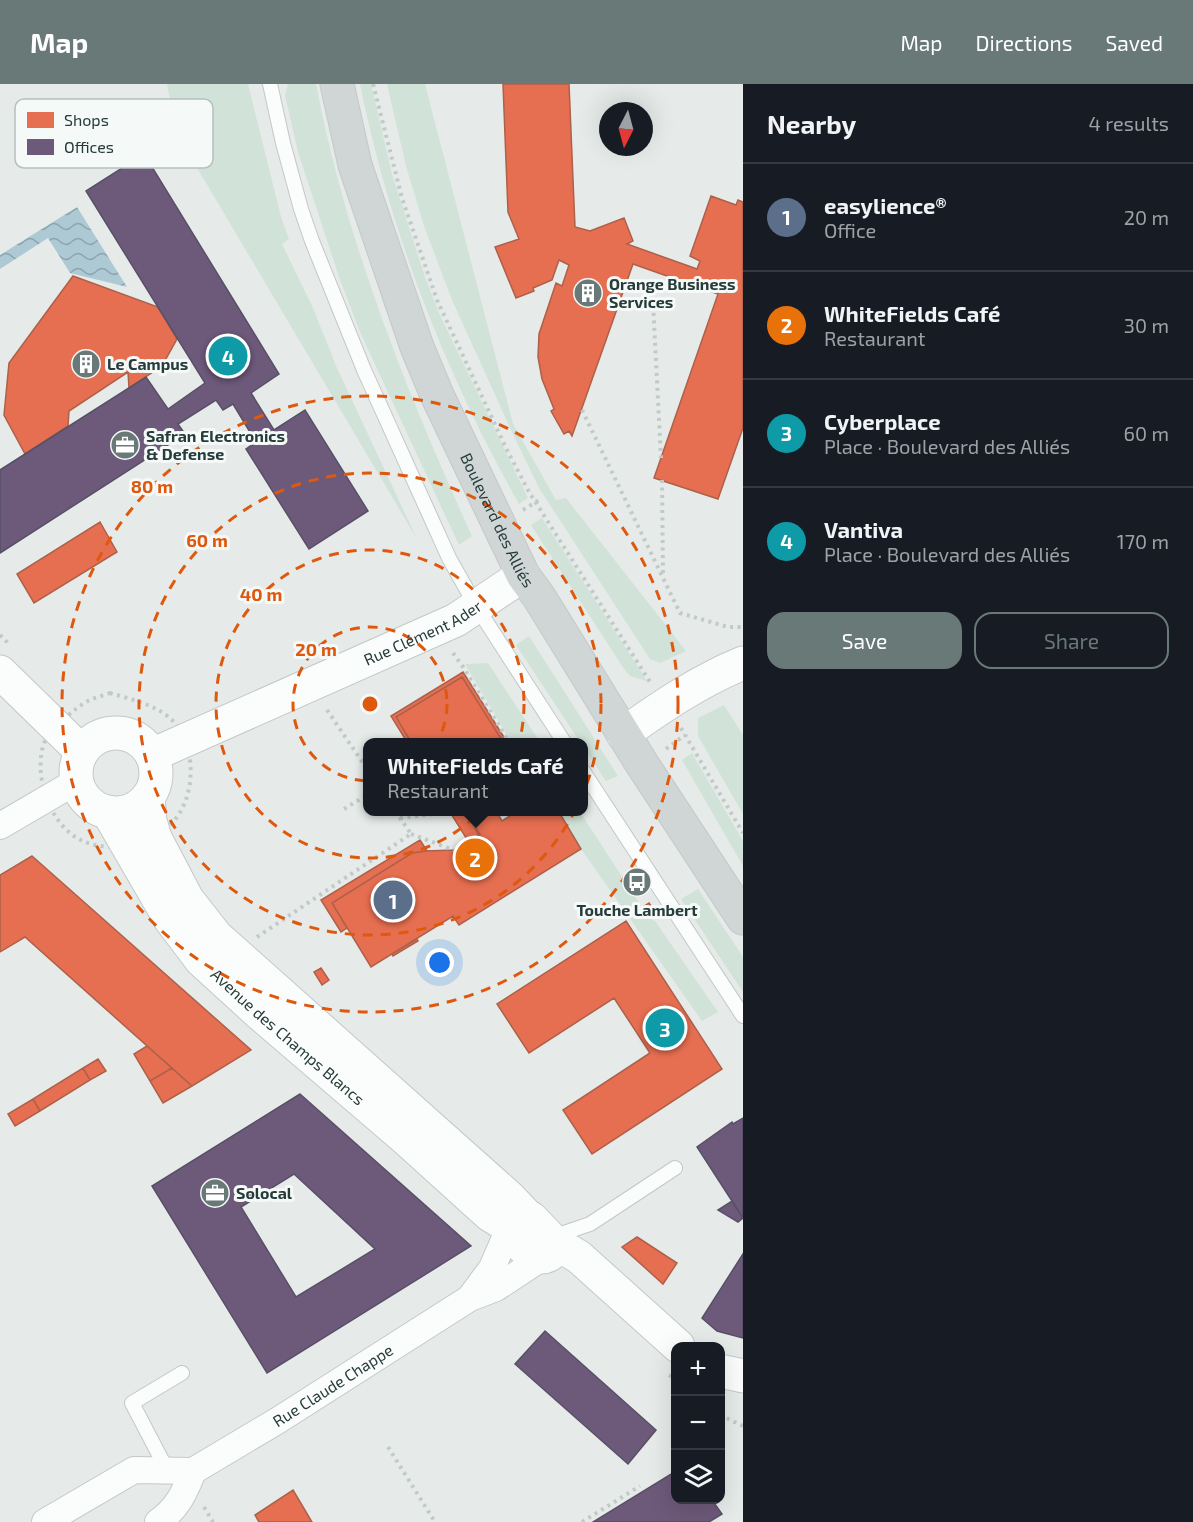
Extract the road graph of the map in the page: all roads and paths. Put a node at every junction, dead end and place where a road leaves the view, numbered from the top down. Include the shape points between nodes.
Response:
1 (270, 84) edge
2 (337, 84) edge
3 (373, 84) edge
4 (652, 283) dead end
5 (582, 410) dead end
6 (662, 458) dead end
7 (662, 480) dead end
8 (523, 575) junction
9 (663, 579) junction
10 (476, 606) junction
11 (743, 627) edge
12 (448, 648) dead end
13 (743, 663) edge
14 (0, 672) edge
15 (666, 705) junction
16 (327, 710) dead end
17 (57, 727) junction
18 (623, 734) junction
19 (506, 738) edge
20 (561, 738) edge
21 (184, 740) junction
22 (152, 756) junction
23 (363, 763) edge
24 (79, 766) junction
25 (588, 779) edge
26 (148, 797) junction
27 (363, 797) edge
28 (46, 799) junction
29 (344, 809) dead end
30 (108, 812) junction
31 (417, 816) edge
32 (400, 818) joint
33 (0, 826) edge
34 (743, 833) edge
35 (411, 834) junction
36 (141, 842) junction
37 (454, 850) dead end
38 (743, 918) edge
39 (235, 953) junction
40 (743, 1016) edge
41 (675, 1168) dead end
42 (514, 1224) junction
43 (550, 1246) junction
44 (470, 1298) junction
45 (672, 1342) edge
46 (725, 1372) edge
47 (182, 1373) dead end
48 (743, 1376) edge
49 (725, 1417) edge
50 (743, 1426) edge
51 (388, 1447) dead end
52 (167, 1470) junction
53 (193, 1471) junction
54 (640, 1486) dead end
55 (45, 1522) edge
56 (158, 1522) edge
57 (435, 1522) edge
58 (582, 1522) edge

1 - 10 lane via 301,209 326,278 449,558
2 - 8 main road, Boulevard des Alliés via 355,165 417,346
3 - 15 path via 420,256 496,427 544,516
4 - 6 path
5 - 9 path
7 - 9 path
8 - 10 street, Rue Clément Ader
8 - 18 main road, Boulevard des Alliés
9 - 11 path via 680,613 728,627
10 - 20 lane
10 - 21 street, Rue Clément Ader via 456,620
12 - 19 path via 464,667
13 - 15 street
14 - 17 street
15 - 18 street
15 - 34 path
16 - 23 path
17 - 21 path via 88,701 110,693 156,710 173,721
17 - 24 street
17 - 28 path via 45,741 42,758
18 - 38 main road, Boulevard des Alliés
21 - 22 street, Rue Clément Ader
21 - 36 path via 192,770 184,806 173,823
22 - 24 street via 141,742 116,733 92,740
22 - 26 street via 156,772
24 - 28 street
24 - 30 street via 79,789 94,806
25 - 40 lane
26 - 30 street via 126,811
26 - 36 street, Avenue des Champs Blancs via 150,821
27 - 29 path
28 - 33 street
28 - 36 path via 55,818 84,842 102,848
30 - 36 street, Avenue des Champs Blancs
31 - 32 path
32 - 35 path
35 - 37 path
35 - 39 path
36 - 39 street, Avenue des Champs Blancs via 216,936
36 - 42 street, Avenue des Champs Blancs via 170,919 201,960 490,1215
39 - 42 street, Avenue des Champs Blancs via 510,1198
41 - 43 lane via 591,1224
42 - 43 street
42 - 44 street, Rue Claude Chappe via 492,1268
43 - 44 street, Rue Claude Chappe via 496,1288
43 - 45 street via 579,1257
44 - 53 street, Rue Claude Chappe
46 - 48 street
47 - 52 lane via 132,1403
49 - 50 path
51 - 57 path
52 - 53 street
52 - 55 street via 134,1470
53 - 56 street via 184,1495 169,1515
54 - 58 path

